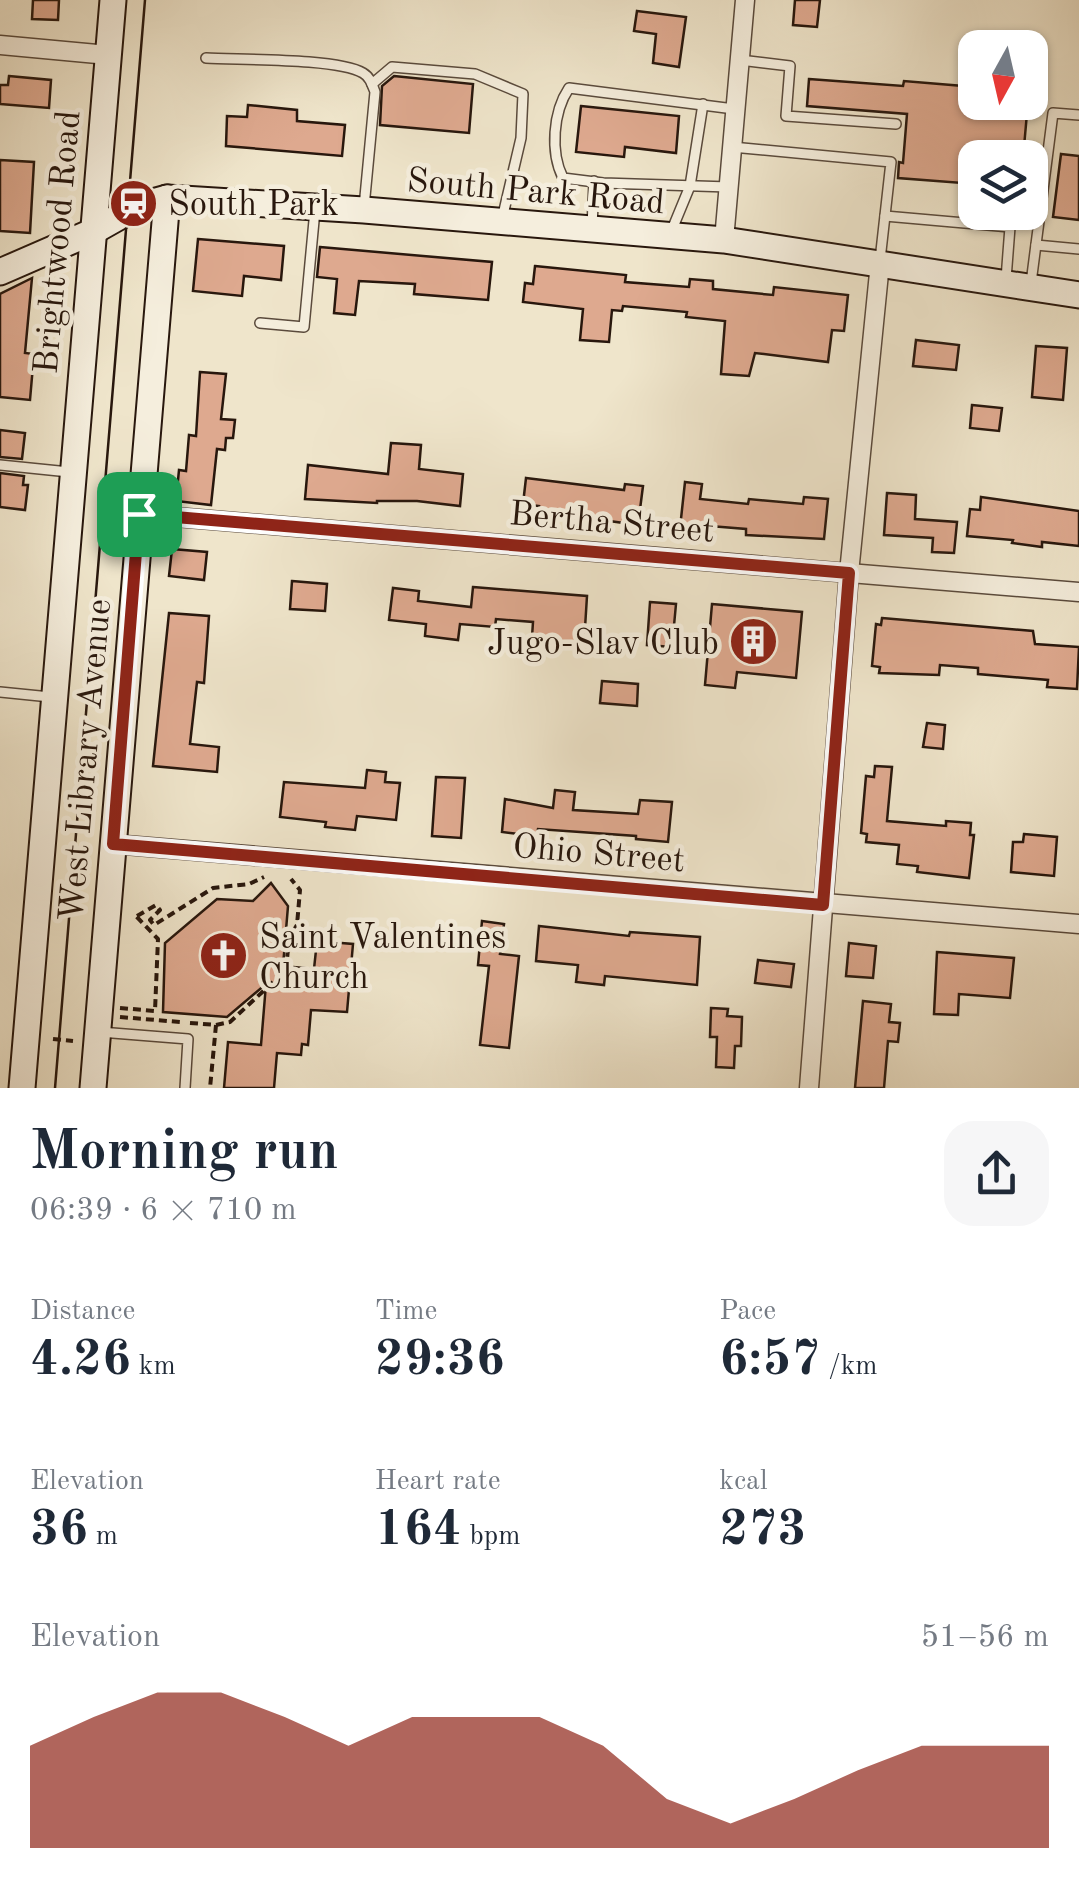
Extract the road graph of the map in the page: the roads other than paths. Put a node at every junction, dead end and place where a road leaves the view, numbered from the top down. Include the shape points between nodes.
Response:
1 (113, 0) edge
2 (745, 0) edge
3 (0, 45) edge
4 (108, 54) junction
5 (206, 58) dead end
6 (740, 60) junction
7 (372, 84) junction
8 (703, 104) junction
9 (736, 109) junction
10 (1079, 115) edge
11 (896, 124) dead end
12 (732, 147) junction
13 (594, 182) junction
14 (690, 186) junction
15 (729, 188) junction
16 (167, 198) junction
17 (315, 207) junction
18 (364, 210) junction
19 (886, 216) junction
20 (501, 222) junction
21 (592, 230) junction
22 (92, 232) junction
23 (670, 236) junction
24 (724, 240) junction
25 (1036, 245) junction
26 (1079, 249) edge
27 (880, 263) junction
28 (0, 272) edge
29 (1018, 286) junction
30 (1079, 296) edge
31 (260, 324) dead end
32 (0, 465) edge
33 (72, 472) junction
34 (139, 514) junction
35 (849, 573) junction
36 (1079, 592) edge
37 (0, 692) edge
38 (52, 698) junction
39 (113, 844) junction
40 (823, 905) junction
41 (1079, 924) edge
42 (95, 1030) junction
43 (22, 1088) edge
44 (93, 1088) edge
45 (184, 1088) edge
46 (808, 1088) edge

1 - 4 street, Brightwood Road
2 - 6 street
3 - 4 street
4 - 22 street, Brightwood Road
5 - 7 lane via 354,68
6 - 9 street
6 - 11 lane via 790,66 786,116
7 - 18 lane
7 - 20 lane via 392,67 475,74 523,94 522,138
8 - 9 lane
8 - 13 lane via 569,88 560,102 555,161 564,178
8 - 14 lane
9 - 12 street
10 - 25 lane via 1053,113
12 - 15 street
12 - 19 lane via 891,162
13 - 14 lane
13 - 21 lane
14 - 15 lane
14 - 23 lane
15 - 24 street
16 - 17 street, South Park Road
16 - 22 street, South Park Road
16 - 34 street, West Library Avenue
17 - 18 street, South Park Road
17 - 31 lane via 304,326
18 - 20 street, South Park Road
19 - 27 lane
19 - 29 lane via 1010,227
20 - 21 street, South Park Road
21 - 23 street, South Park Road
22 - 28 street, South Park Road
22 - 33 street, Brightwood Road
23 - 24 street, South Park Road
24 - 27 street, South Park Road
25 - 26 lane
25 - 29 lane
27 - 29 street, South Park Road
27 - 35 street
29 - 30 street, South Park Road
32 - 33 lane
33 - 38 street, Brightwood Road
34 - 35 street, Bertha Street
34 - 39 street, West Library Avenue
35 - 36 street, Bertha Street
35 - 40 street
37 - 38 lane
38 - 43 street, Brightwood Road
39 - 40 street, Ohio Street
39 - 42 street, West Library Avenue
40 - 41 street, Ohio Street
40 - 46 street
42 - 44 street, West Library Avenue
42 - 45 lane via 188,1040

